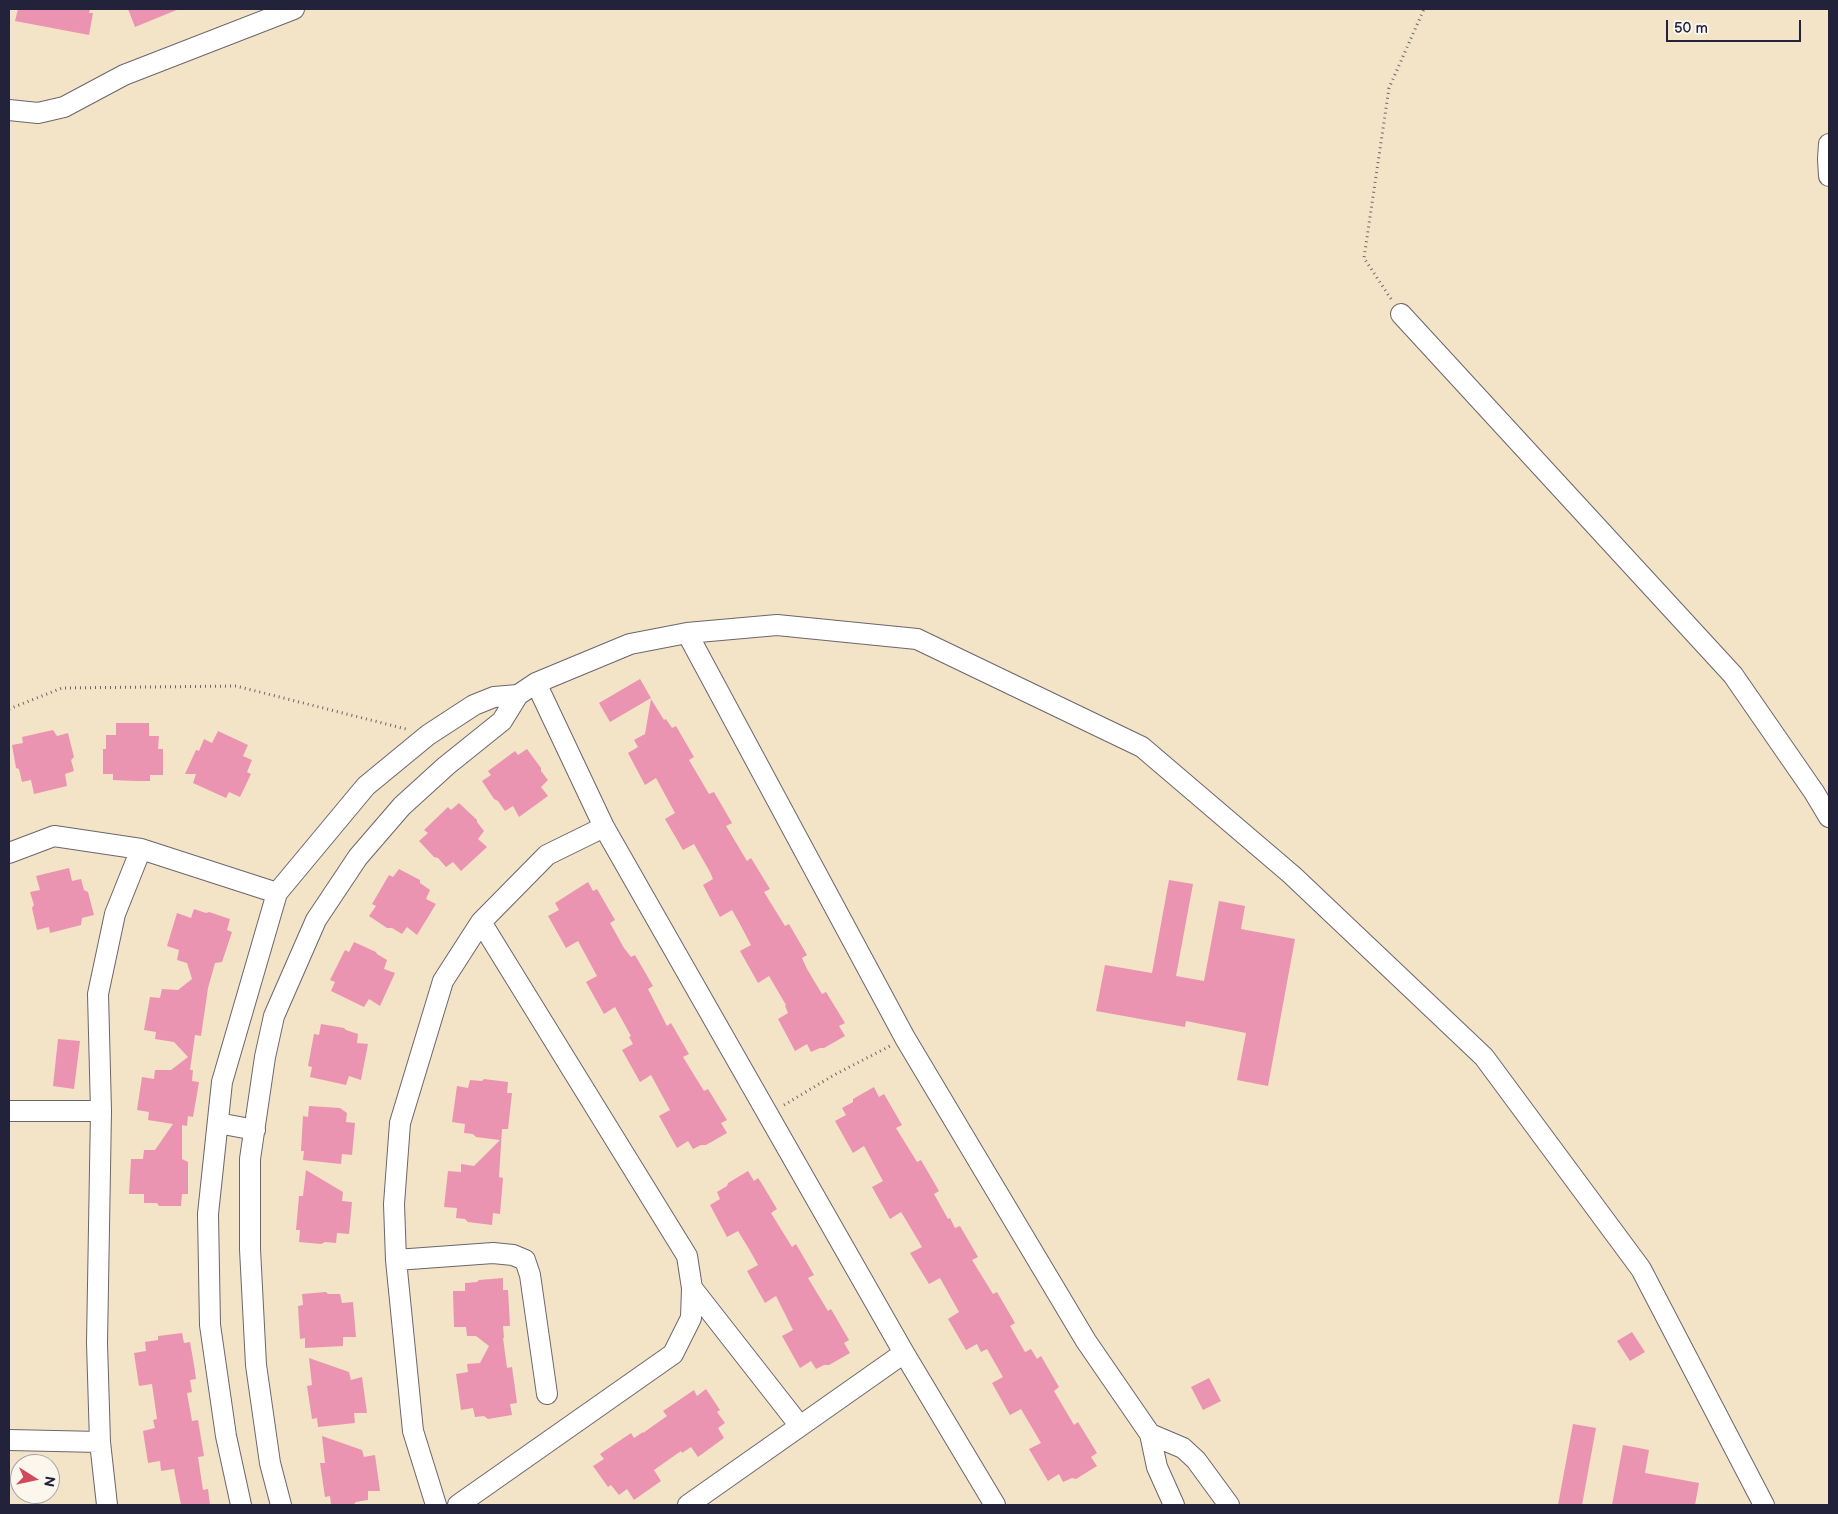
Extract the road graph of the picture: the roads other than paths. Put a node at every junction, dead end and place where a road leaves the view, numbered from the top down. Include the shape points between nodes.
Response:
1 (294, 9) edge
2 (9, 110) edge
3 (1829, 144) edge
4 (1829, 176) edge
5 (1400, 314) road end
6 (687, 633) junction
7 (536, 683) junction
8 (518, 695) junction
9 (1829, 817) edge
10 (604, 827) junction
11 (141, 849) junction
12 (9, 853) edge
13 (277, 893) junction
14 (481, 922) junction
15 (9, 1111) edge
16 (101, 1111) junction
17 (218, 1123) junction
18 (255, 1130) junction
19 (396, 1260) junction
20 (692, 1288) junction
21 (904, 1353) junction
22 (548, 1394) dead end
23 (800, 1426) junction
24 (1150, 1434) junction
25 (9, 1440) edge
26 (100, 1442) junction
27 (106, 1505) edge
28 (241, 1505) edge
29 (281, 1505) edge
30 (436, 1505) edge
31 (458, 1505) edge
32 (688, 1505) edge
33 (995, 1505) edge
34 (1174, 1505) edge
35 (1229, 1505) edge
36 (1764, 1505) edge

1 - 2 street via 124,75 64,106 38,113
3 - 4 street
5 - 9 street via 1733,675
6 - 7 street via 630,644
6 - 24 street via 905,1038 1086,1341
6 - 36 street via 777,625 917,638 1142,747 1292,875 1484,1057 1641,1269
7 - 8 street
7 - 10 street
8 - 13 street via 494,697 474,705 428,735 366,786
8 - 18 street via 502,721 402,806 358,857 316,920 274,1016
10 - 14 street via 547,855
10 - 21 street
11 - 12 street via 54,836
11 - 13 street
11 - 16 street via 115,914 98,994
13 - 17 street via 222,1082
14 - 19 street via 444,981 400,1123 394,1204
14 - 20 street via 687,1256
15 - 16 street
16 - 26 street
17 - 18 street
17 - 28 street via 208,1214 210,1325 226,1436
18 - 29 street via 250,1159 250,1249 256,1365 270,1463
19 - 22 street via 493,1253 525,1260 530,1274
19 - 30 street via 414,1431
20 - 23 street
20 - 31 street via 691,1318 673,1354
21 - 23 street
21 - 33 street
23 - 32 street
24 - 34 street via 1157,1467
24 - 35 street via 1183,1448 1196,1460
25 - 26 street
26 - 27 street

